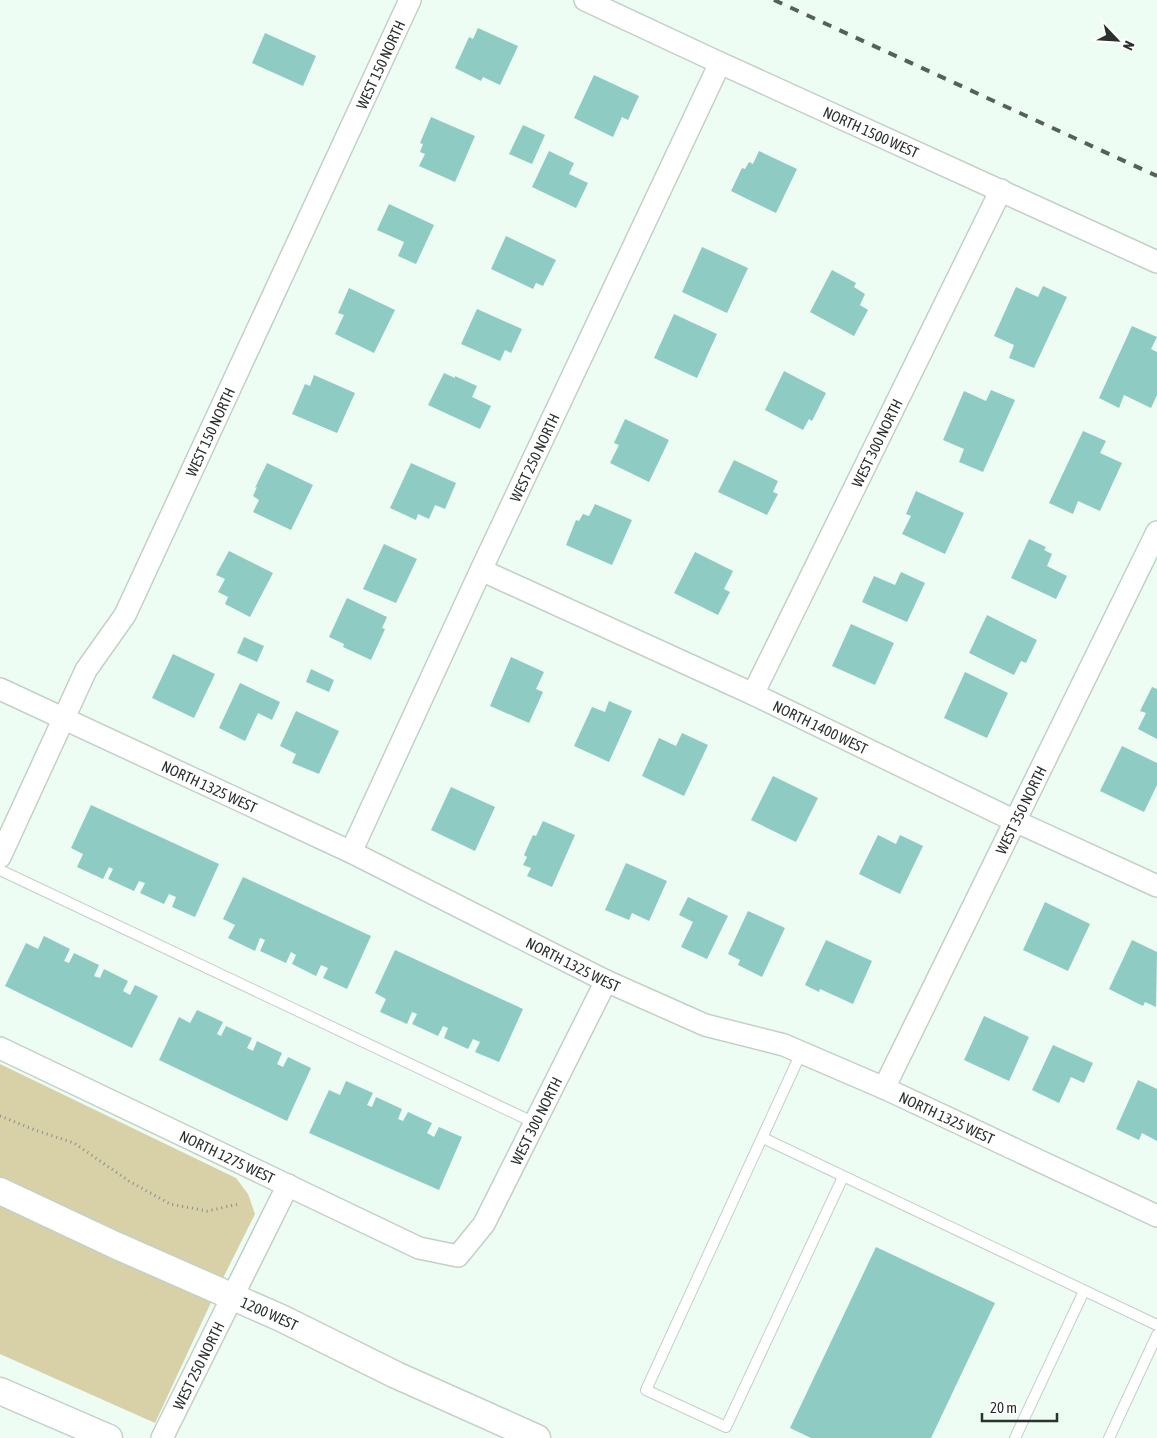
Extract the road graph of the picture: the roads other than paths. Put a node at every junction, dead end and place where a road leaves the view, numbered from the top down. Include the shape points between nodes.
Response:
1 (410, 0) edge
2 (585, 0) edge
3 (720, 63) junction
4 (1001, 190) junction
5 (1157, 262) edge
6 (1157, 532) edge
7 (481, 570) junction
8 (0, 689) edge
9 (752, 694) junction
10 (63, 719) junction
11 (1015, 821) junction
12 (351, 852) junction
13 (0, 857) edge
14 (0, 870) edge
15 (1157, 886) edge
16 (606, 981) junction
17 (0, 1048) edge
18 (801, 1053) junction
19 (884, 1088) junction
20 (535, 1123) junction
21 (762, 1138) junction
22 (843, 1177) junction
23 (288, 1185) junction
24 (0, 1191) edge
25 (1157, 1216) edge
26 (458, 1256) joint
27 (1084, 1291) junction
28 (232, 1297) junction
29 (1157, 1325) edge
30 (1157, 1335) edge
31 (0, 1391) edge
32 (109, 1438) edge
33 (162, 1438) edge
34 (537, 1438) edge
35 (1016, 1438) edge
36 (1109, 1438) edge

1 - 10 street, WEST 150 NORTH via 125,615 86,670
2 - 3 street, NORTH 1500 WEST
3 - 4 street, NORTH 1500 WEST
3 - 7 street, WEST 250 NORTH
4 - 5 street, NORTH 1500 WEST
4 - 9 street, WEST 300 NORTH
6 - 11 street, WEST 350 NORTH
7 - 9 street, NORTH 1400 WEST
7 - 12 street, WEST 250 NORTH
8 - 10 street, NORTH 1325 WEST
9 - 11 street, NORTH 1400 WEST
10 - 12 street, NORTH 1325 WEST
10 - 13 street, WEST 150 NORTH
11 - 15 street, NORTH 1400 WEST
11 - 19 street, WEST 350 NORTH
12 - 16 street, NORTH 1325 WEST
14 - 20 lane
16 - 18 street, NORTH 1325 WEST via 705,1025 784,1045
16 - 20 street, WEST 300 NORTH
17 - 23 street, NORTH 1275 WEST
18 - 19 street, NORTH 1325 WEST
18 - 21 lane
19 - 25 street, NORTH 1325 WEST
20 - 26 street, WEST 300 NORTH via 484,1224
21 - 22 lane
21 - 22 lane via 646,1390 726,1427
22 - 27 lane
23 - 26 street, NORTH 1275 WEST via 419,1248
23 - 28 street, WEST 250 NORTH
24 - 28 street, 1200 WEST
27 - 29 lane
27 - 35 lane
28 - 33 street, WEST 250 NORTH
28 - 34 street, 1200 WEST
30 - 36 lane
31 - 32 street

